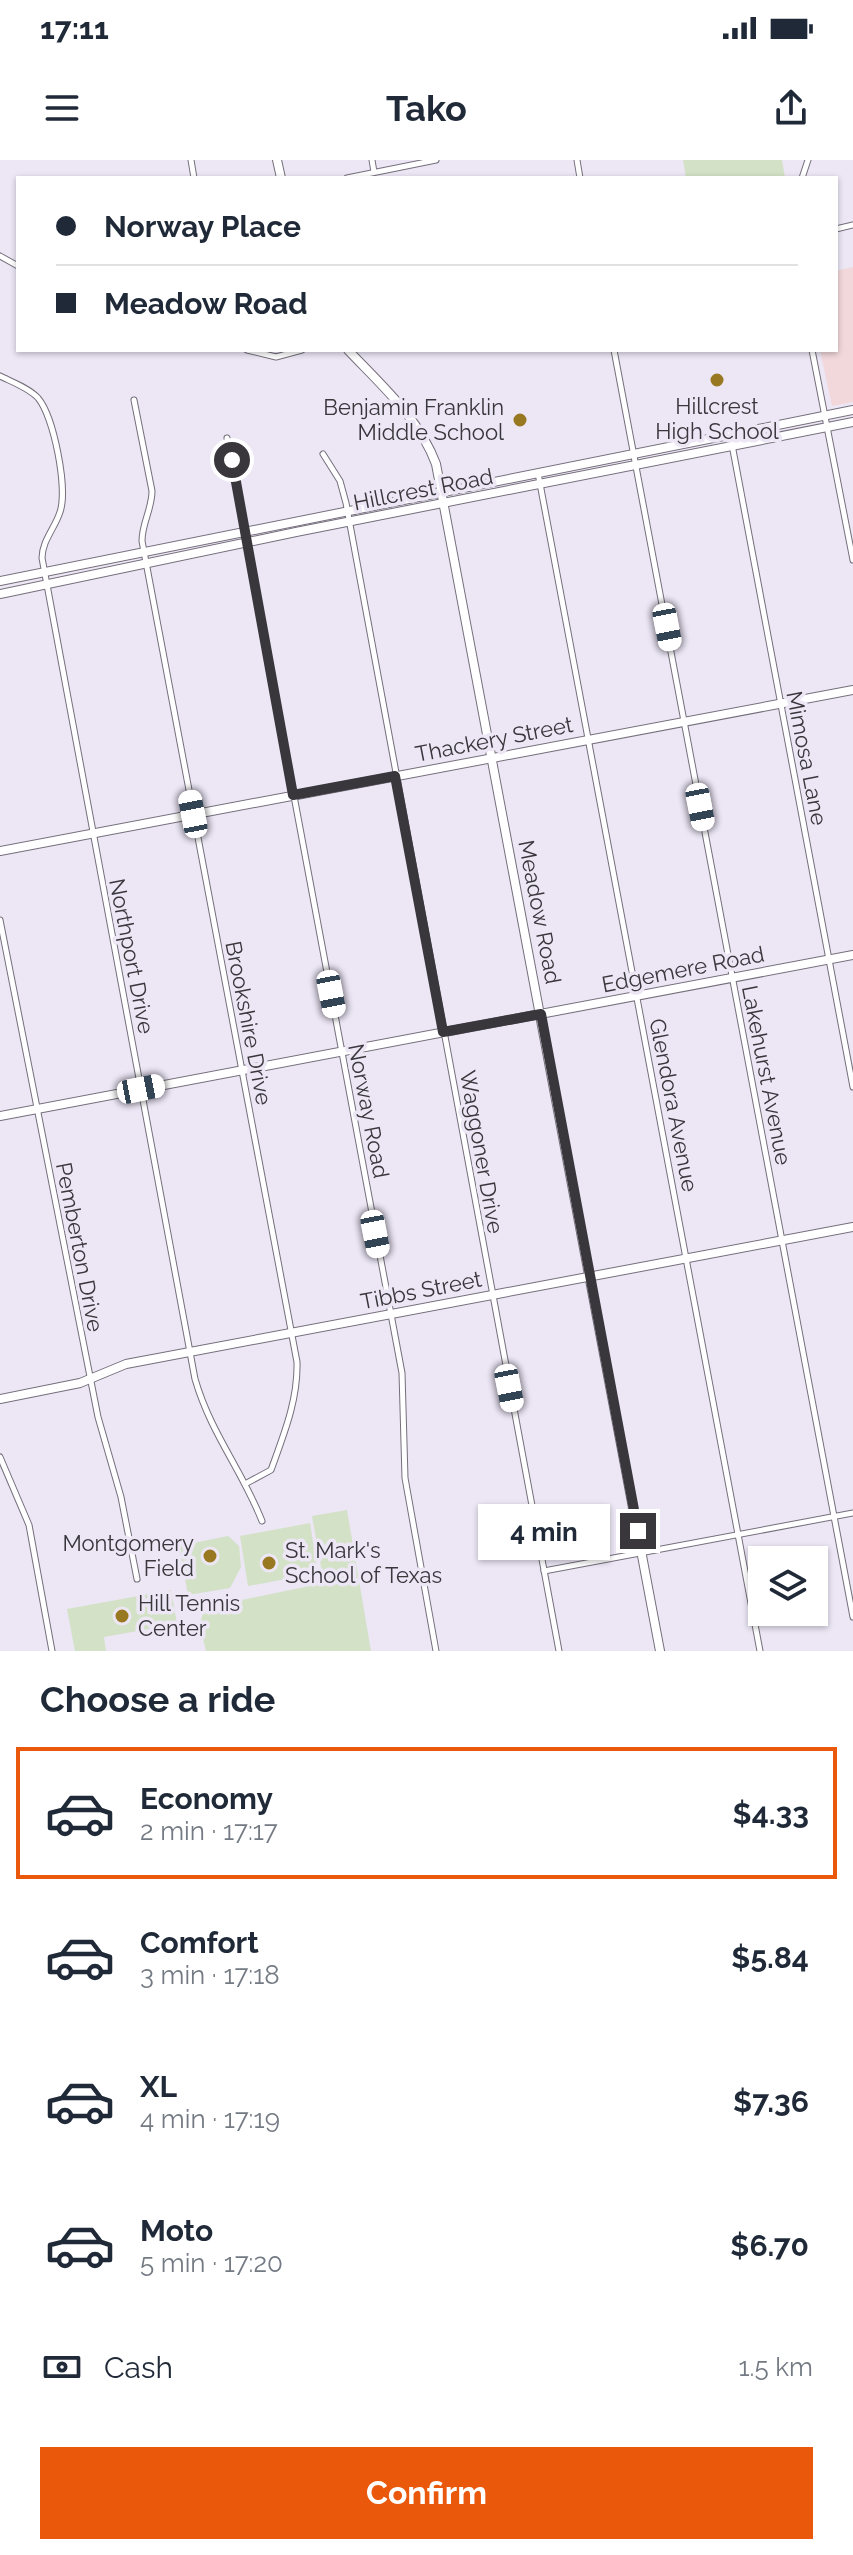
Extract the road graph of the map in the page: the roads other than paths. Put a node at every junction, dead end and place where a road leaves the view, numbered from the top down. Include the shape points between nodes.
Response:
1 (372, 160) edge
2 (436, 160) edge
3 (374, 172) junction
4 (356, 176) edge
5 (0, 256) edge
6 (15, 265) edge
7 (255, 352) edge
8 (295, 352) edge
9 (350, 352) edge
10 (614, 352) edge
11 (812, 352) edge
12 (0, 376) edge
13 (134, 400) dead end
14 (853, 410) edge
15 (825, 416) junction
16 (853, 422) edge
17 (828, 427) junction
18 (730, 434) junction
19 (227, 438) dead end
20 (733, 447) junction
21 (634, 453) junction
22 (323, 454) dead end
23 (636, 465) junction
24 (538, 472) junction
25 (540, 484) junction
26 (442, 491) junction
27 (445, 502) junction
28 (348, 516) junction
29 (244, 531) junction
30 (247, 543) junction
31 (144, 551) junction
32 (853, 560) edge
33 (147, 564) junction
34 (45, 572) junction
35 (0, 581) edge
36 (47, 584) junction
37 (0, 594) edge
38 (853, 690) edge
39 (781, 703) junction
40 (684, 721) junction
41 (589, 739) junction
42 (492, 757) junction
43 (395, 776) junction
44 (293, 795) junction
45 (193, 814) junction
46 (93, 833) junction
47 (0, 851) edge
48 (0, 920) edge
49 (853, 955) edge
50 (829, 959) junction
51 (733, 978) junction
52 (637, 997) junction
53 (541, 1014) junction
54 (443, 1032) junction
55 (341, 1051) junction
56 (241, 1070) junction
57 (853, 1087) edge
58 (141, 1089) junction
59 (37, 1108) junction
60 (0, 1116) edge
61 (853, 1227) edge
62 (782, 1240) junction
63 (687, 1258) junction
64 (590, 1276) junction
65 (492, 1296) junction
66 (390, 1315) junction
67 (292, 1333) junction
68 (190, 1352) junction
69 (90, 1377) junction
70 (0, 1399) edge
71 (0, 1457) edge
72 (245, 1484) junction
73 (853, 1513) edge
74 (834, 1517) junction
75 (262, 1521) dead end
76 (738, 1536) junction
77 (642, 1554) junction
78 (544, 1571) junction
79 (137, 1579) dead end
80 (853, 1617) edge
81 (52, 1651) edge
82 (436, 1651) edge
83 (559, 1651) edge
84 (660, 1651) edge
85 (760, 1651) edge

1 - 3 street
2 - 3 street
3 - 4 street
5 - 6 street
7 - 8 street via 276,357
9 - 26 street, Meadow Road via 420,431
10 - 21 street, Lakehurst Avenue
11 - 15 street
12 - 34 street via 33,393 51,424 63,492 60,513 42,549
13 - 31 street, Brookshire Drive via 152,491 143,528
14 - 15 street, Hillcrest Road
15 - 17 street
15 - 18 street, Hillcrest Road
16 - 17 street, Hillcrest Road
17 - 20 street, Hillcrest Road
17 - 32 street
18 - 20 street, Mimosa Lane
18 - 21 street, Hillcrest Road
19 - 29 street, Norway Road
20 - 23 street, Hillcrest Road
20 - 39 street, Mimosa Lane
21 - 23 street, Lakehurst Avenue
21 - 24 street, Hillcrest Road
22 - 28 street, Waggoner Drive via 340,481
23 - 25 street, Hillcrest Road
23 - 40 street, Lakehurst Avenue
24 - 25 street, Glendora Avenue
24 - 26 street, Hillcrest Road
25 - 27 street, Hillcrest Road
25 - 41 street, Glendora Avenue
26 - 27 street, Meadow Road
26 - 28 street, Hillcrest Road
27 - 28 street, Hillcrest Road
27 - 42 street, Meadow Road
28 - 29 street, Hillcrest Road
28 - 30 street, Hillcrest Road
28 - 43 street, Waggoner Drive
29 - 30 street, Norway Road
29 - 31 street, Hillcrest Road
30 - 33 street, Hillcrest Road
30 - 44 street, Norway Road
31 - 33 street, Brookshire Drive
31 - 34 street, Hillcrest Road
33 - 36 street, Hillcrest Road
33 - 45 street, Brookshire Drive
34 - 35 street, Hillcrest Road
34 - 36 street, Northport Drive
36 - 37 street, Hillcrest Road
36 - 46 street, Northport Drive
38 - 39 street, Thackery Street
39 - 40 street, Thackery Street
39 - 50 street, Mimosa Lane
40 - 41 street, Thackery Street
40 - 51 street, Lakehurst Avenue
41 - 42 street, Thackery Street
41 - 52 street, Glendora Avenue
42 - 43 street, Thackery Street
42 - 53 street, Meadow Road
43 - 44 street, Thackery Street
43 - 54 street, Waggoner Drive
44 - 45 street, Thackery Street
44 - 55 street, Norway Road
45 - 46 street, Thackery Street
45 - 56 street, Brookshire Drive
46 - 47 street, Thackery Street
46 - 58 street, Northport Drive
48 - 59 street, Pemberton Drive
49 - 50 street, Edgemere Road
50 - 51 street, Edgemere Road
50 - 57 street, Mimosa Lane
51 - 52 street, Edgemere Road
51 - 62 street, Lakehurst Avenue
52 - 53 street, Edgemere Road
52 - 63 street, Glendora Avenue
53 - 54 street, Edgemere Road
53 - 64 street, Meadow Road
54 - 55 street, Edgemere Road
54 - 65 street, Waggoner Drive
55 - 56 street, Edgemere Road
55 - 66 street, Norway Road
56 - 58 street, Edgemere Road
56 - 67 street, Brookshire Drive
58 - 59 street, Edgemere Road
58 - 68 street, Northport Drive
59 - 60 street, Edgemere Road
59 - 69 street, Pemberton Drive
61 - 62 street, Tibbs Street
62 - 63 street, Tibbs Street
62 - 74 street, Lakehurst Avenue
63 - 64 street, Tibbs Street
63 - 76 street, Glendora Avenue
64 - 65 street, Tibbs Street
64 - 77 street, Meadow Road
65 - 66 street, Tibbs Street
65 - 78 street, Waggoner Drive
66 - 67 street, Tibbs Street
66 - 82 street, Norway Road via 402,1373 405,1478
67 - 68 street, Tibbs Street
67 - 72 street, Brookshire Drive via 297,1378 290,1417 271,1470
68 - 69 street, Tibbs Street
68 - 72 street, Northport Drive via 203,1404
69 - 70 street, Tibbs Street
69 - 79 street, Pemberton Drive
71 - 81 street via 29,1525
72 - 75 street, Northport Drive
73 - 74 street
74 - 76 street
74 - 80 street, Lakehurst Avenue
76 - 77 street
76 - 85 street, Glendora Avenue
77 - 78 street
77 - 84 street, Meadow Road
78 - 83 street, Waggoner Drive

